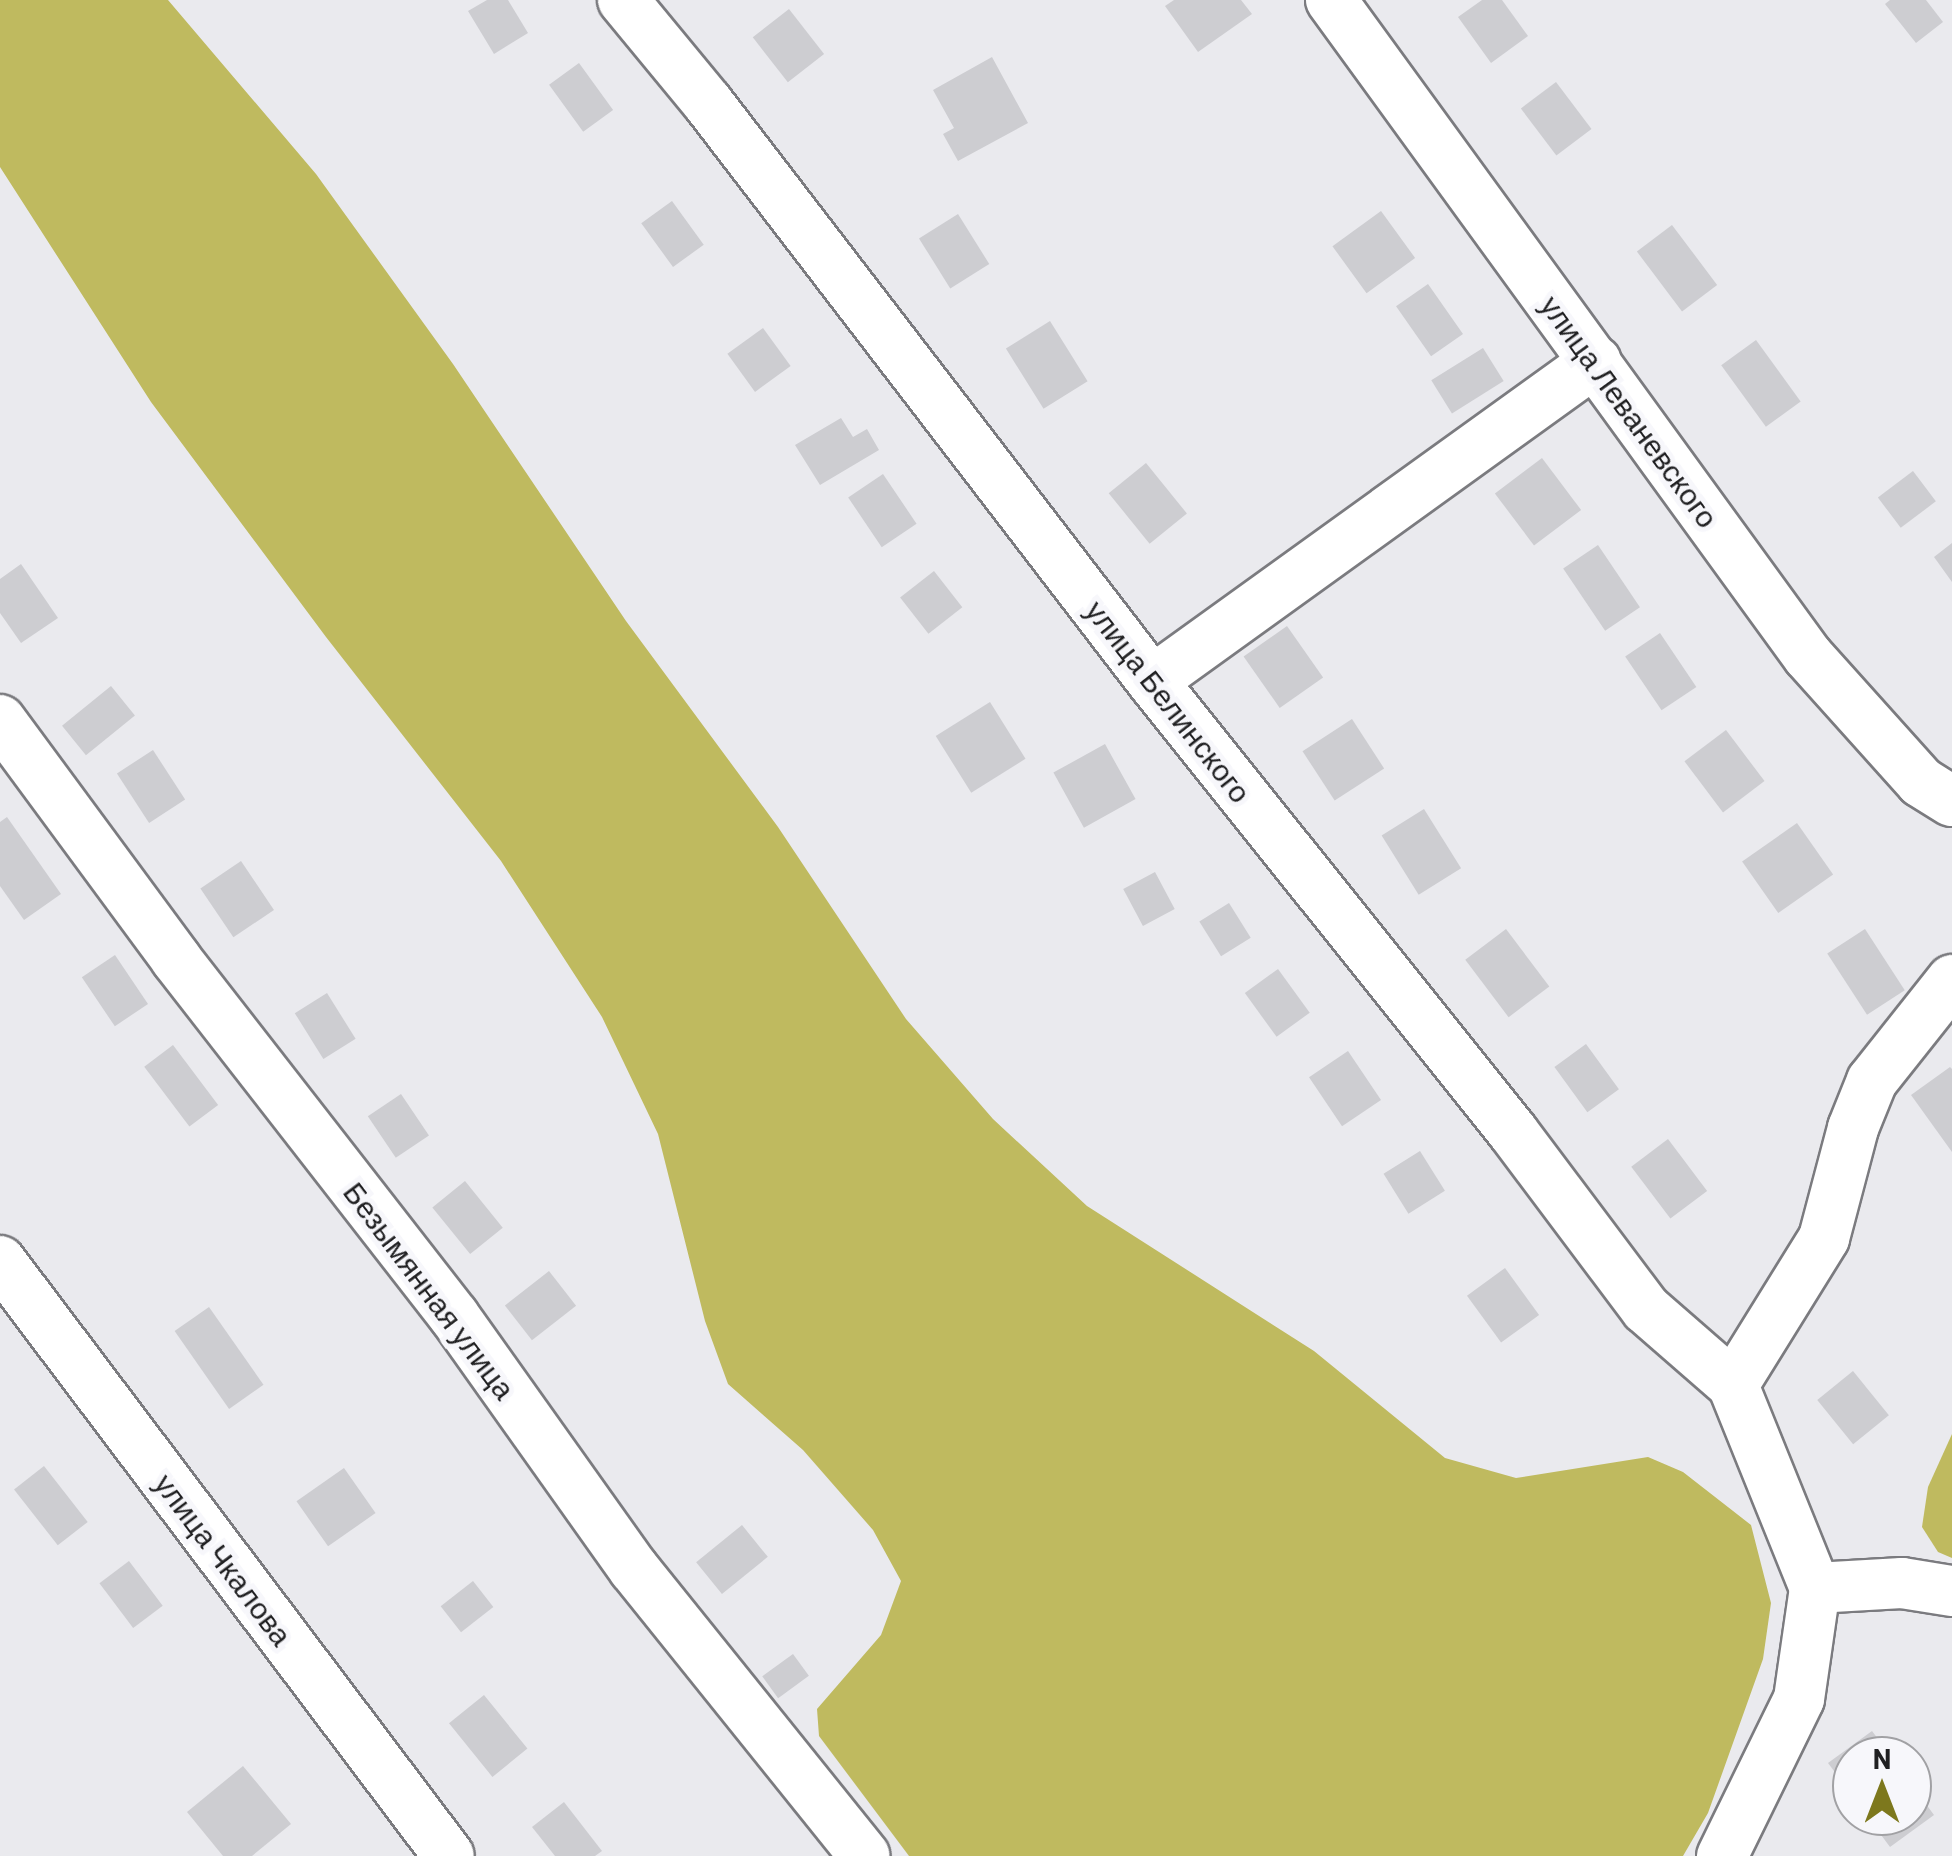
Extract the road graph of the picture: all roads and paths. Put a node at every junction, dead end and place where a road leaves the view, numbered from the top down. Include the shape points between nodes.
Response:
1 (623, 0) edge
2 (1331, 0) edge
3 (1596, 361) junction
4 (1152, 681) junction
5 (8, 749) edge
6 (1952, 801) edge
7 (1952, 980) edge
8 (0, 1262) edge
9 (1734, 1385) junction
10 (1814, 1588) junction
11 (1952, 1592) edge
12 (449, 1856) edge
13 (865, 1856) edge
14 (1722, 1856) edge

1 - 4 street, улица Белинского
2 - 3 street, улица Леваневского
3 - 4 street
3 - 6 street, улица Леваневского via 1808,656 1921,782
4 - 9 street, улица Белинского via 1646,1308
5 - 13 street, Безымянная улица via 454,1316 634,1569
7 - 9 street via 1872,1081 1824,1238
8 - 12 street, улица Чкалова
9 - 10 street
10 - 11 street via 1902,1583
10 - 14 street via 1798,1699

